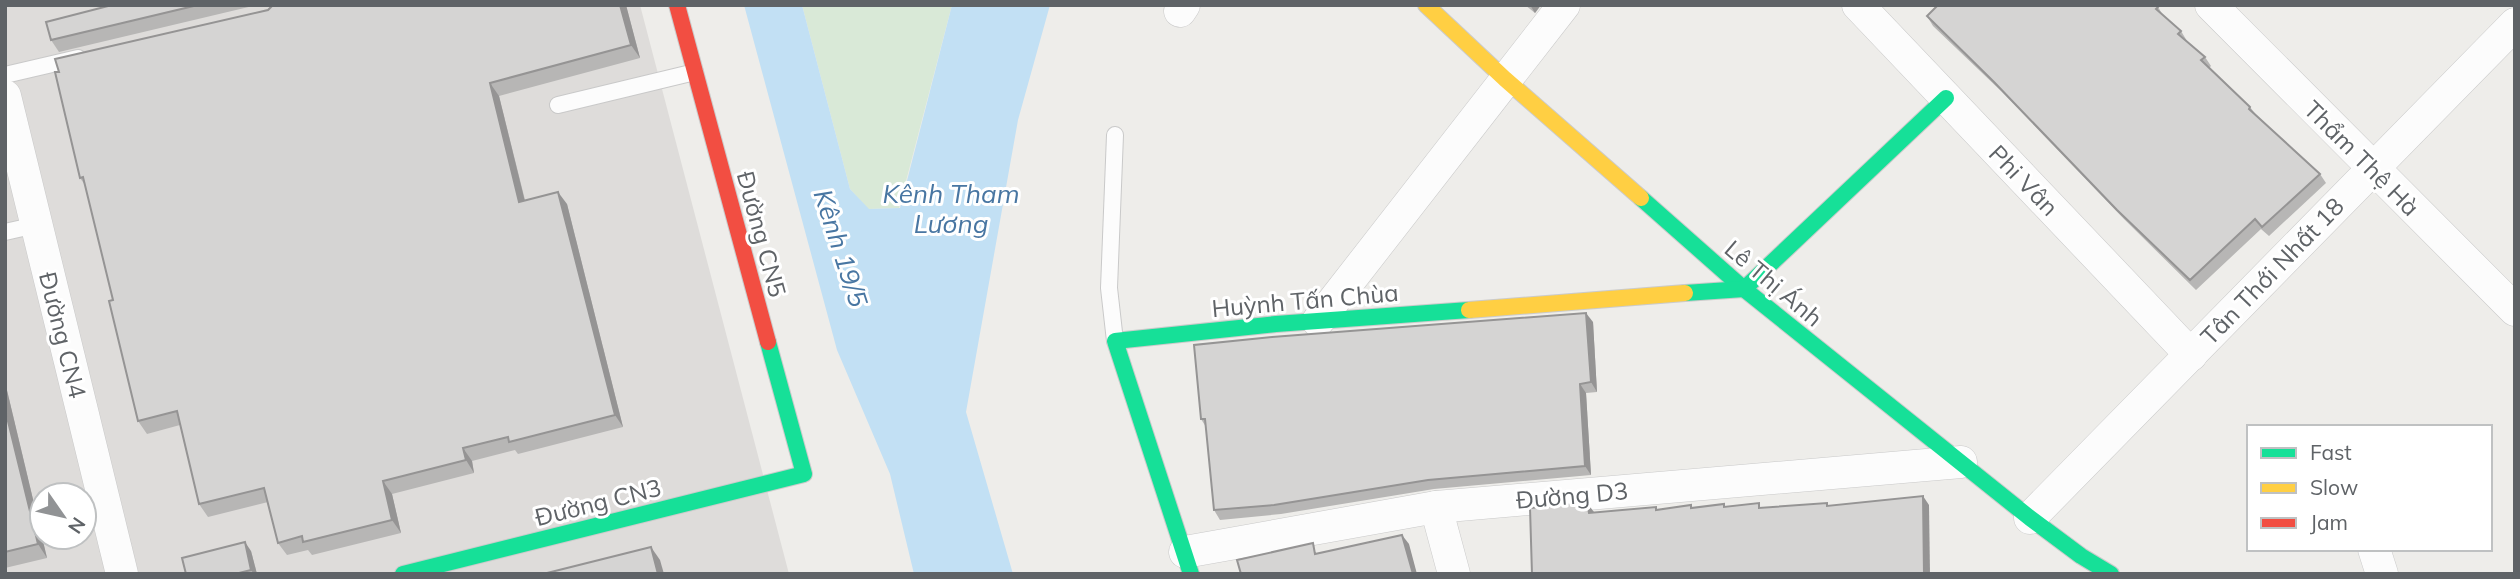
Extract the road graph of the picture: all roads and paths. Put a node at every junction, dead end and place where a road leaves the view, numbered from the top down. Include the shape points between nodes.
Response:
1 (677, 5) edge
2 (1426, 5) edge
3 (1564, 5) edge
4 (1858, 5) edge
5 (2211, 5) edge
6 (2515, 24) edge
7 (99, 53) edge
8 (695, 72) junction
9 (5, 75) edge
10 (1505, 79) junction
11 (5, 96) edge
12 (1946, 98) junction
13 (558, 105) dead end
14 (1115, 135) dead end
15 (2372, 169) junction
16 (37, 225) junction
17 (5, 232) edge
18 (1744, 289) junction
19 (2515, 310) edge
20 (1318, 321) junction
21 (1115, 341) junction
22 (2190, 355) junction
23 (1961, 462) junction
24 (804, 474) joint
25 (1436, 507) junction
26 (2030, 518) junction
27 (2375, 551) edge
28 (1188, 563) edge
29 (2077, 565) edge
30 (122, 574) edge
31 (403, 574) edge
32 (1454, 574) edge
33 (2111, 574) edge
34 (2382, 574) edge

1 - 8 street, Đường CN5
2 - 10 street, Lê Thị Ánh
3 - 10 street
4 - 12 street, Phi Vân
5 - 15 street, Thẩm Thệ Hà
6 - 15 street, Tân Thới Nhất 18
7 - 9 lane
8 - 13 lane
8 - 24 street, Đường CN5
10 - 18 street, Lê Thị Ánh
10 - 20 street
11 - 16 street, Đường CN4
12 - 18 street
12 - 22 street, Phi Vân
14 - 21 lane via 1109,288
15 - 19 street, Thẩm Thệ Hà
15 - 22 street, Tân Thới Nhất 18
16 - 17 lane
16 - 30 street, Đường CN4
18 - 20 street, Huỳnh Tấn Chùa
18 - 23 street, Lê Thị Ánh
20 - 21 street, Huỳnh Tấn Chùa
21 - 28 street
22 - 26 street, Tân Thới Nhất 18
23 - 25 street, Đường D3
23 - 26 street, Lê Thị Ánh
24 - 31 street, Đường CN3
25 - 28 street, Đường D3
25 - 32 street
26 - 29 street, Lê Thị Ánh
27 - 34 street
29 - 33 street, Lê Thị Ánh

